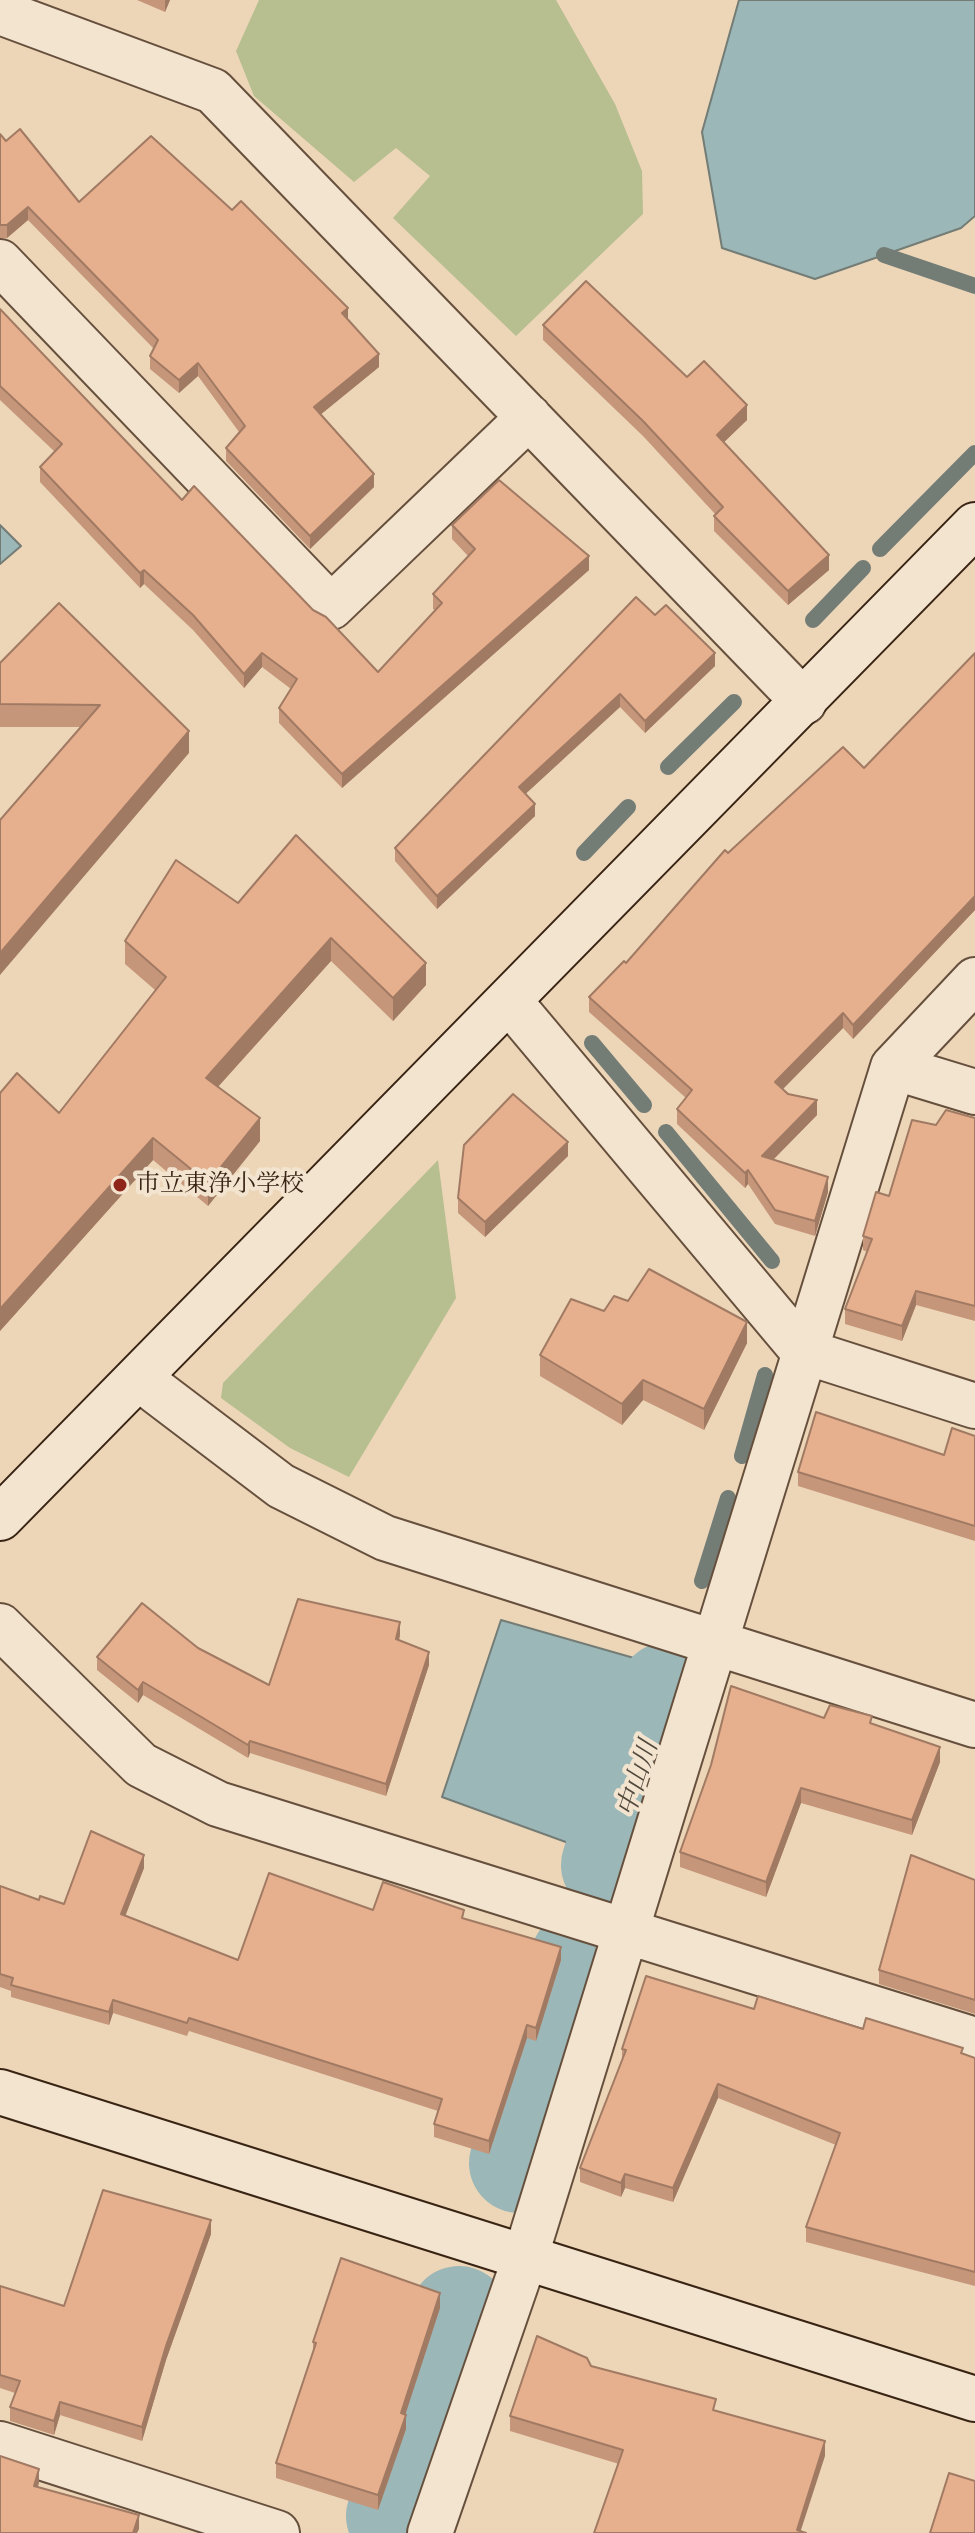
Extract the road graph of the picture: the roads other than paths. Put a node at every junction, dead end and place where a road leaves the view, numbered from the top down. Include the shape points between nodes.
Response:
1 (1, 14) edge
2 (0, 262) edge
3 (529, 417) junction
4 (975, 525) edge
5 (804, 702) junction
6 (975, 980) edge
7 (510, 1002) junction
8 (893, 1067) junction
9 (975, 1092) edge
10 (803, 1351) junction
11 (140, 1379) junction
12 (975, 1406) edge
13 (0, 1518) edge
14 (0, 1626) edge
15 (718, 1644) junction
16 (975, 1725) edge
17 (626, 1929) junction
18 (975, 2040) edge
19 (0, 2092) edge
20 (525, 2258) junction
21 (975, 2399) edge
22 (0, 2444) edge
23 (277, 2533) edge
24 (430, 2533) edge

1 - 3 street via 213,91
2 - 3 street via 331,607
3 - 5 street
4 - 5 street
5 - 7 street
6 - 8 street
7 - 10 street
7 - 11 street
8 - 9 street
8 - 10 street
10 - 12 street
10 - 15 street
11 - 13 street
11 - 15 street via 281,1486 385,1538
14 - 17 street via 141,1765 218,1804
15 - 16 street
15 - 17 street
17 - 18 street
17 - 20 street
19 - 20 street
20 - 21 street
20 - 24 street
22 - 23 street

